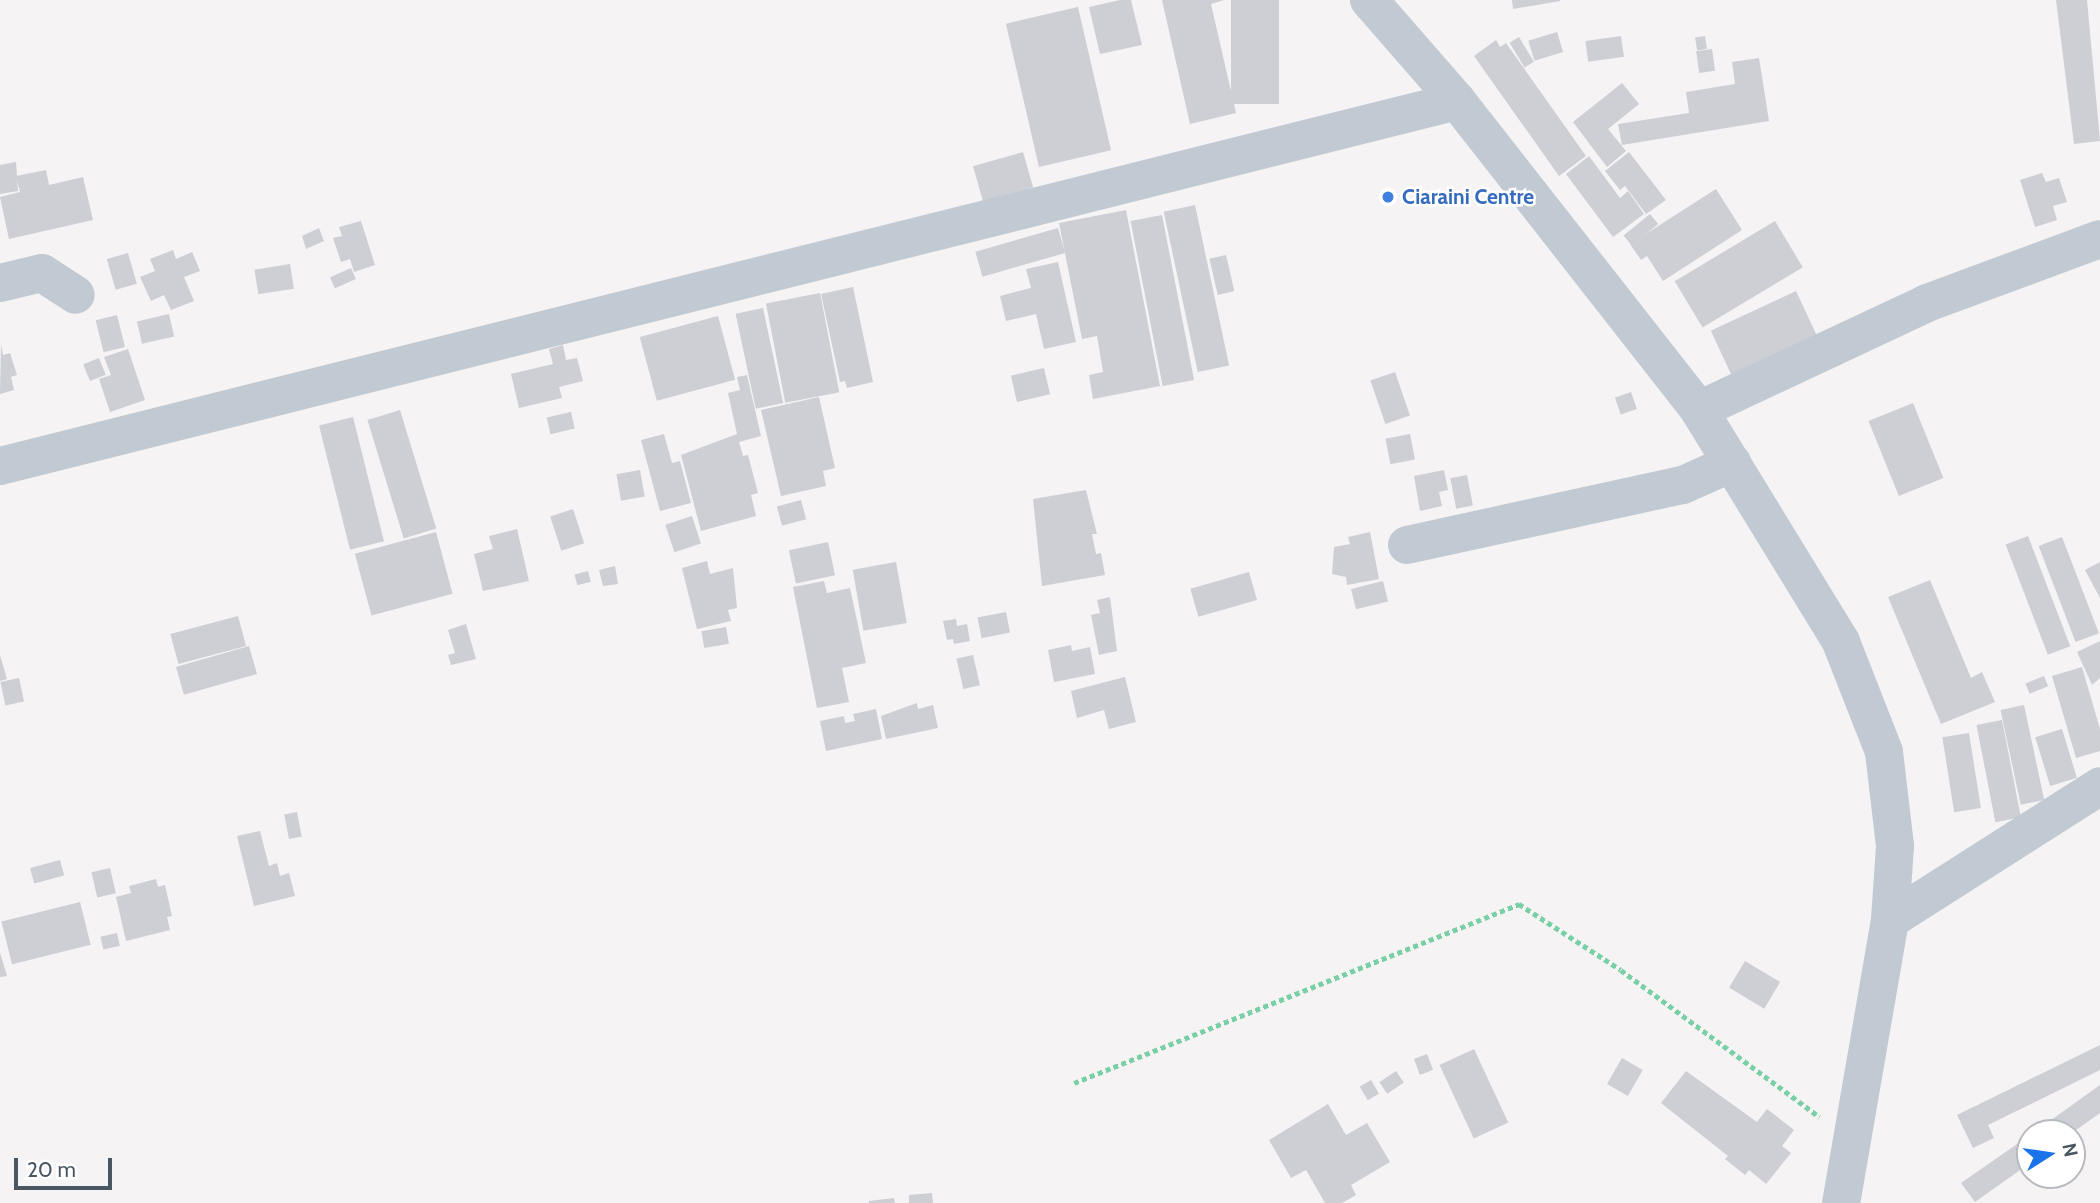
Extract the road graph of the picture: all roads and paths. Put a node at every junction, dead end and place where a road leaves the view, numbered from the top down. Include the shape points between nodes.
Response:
1 (1369, 0) edge
2 (1457, 101) junction
3 (2100, 239) edge
4 (0, 283) edge
5 (76, 295) dead end
6 (1699, 410) junction
7 (1732, 463) junction
8 (0, 466) edge
9 (1407, 545) dead end
10 (2100, 786) edge
11 (1890, 920) junction
12 (1074, 1083) dead end
13 (1852, 1128) junction
14 (1841, 1203) edge

1 - 2 street
2 - 6 street
2 - 8 street
3 - 6 street via 1927,303
4 - 5 street via 43,273
6 - 7 street
7 - 9 street via 1683,485
7 - 11 street via 1841,642 1884,752 1895,846
10 - 11 street
11 - 13 street
12 - 13 path via 1519,904 1621,970 1810,1113
13 - 14 street

